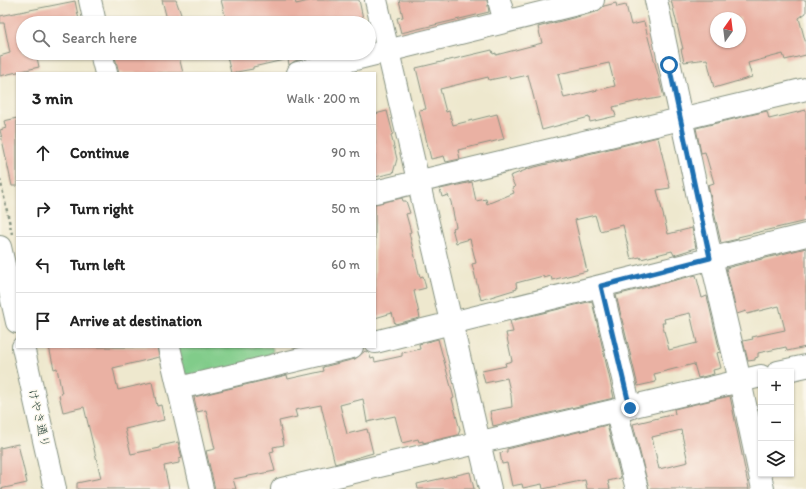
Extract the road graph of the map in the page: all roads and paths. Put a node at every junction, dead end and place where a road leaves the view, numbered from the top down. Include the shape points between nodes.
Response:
1 (90, 0) edge
2 (376, 0) edge
3 (499, 0) edge
4 (593, 0) edge
5 (656, 0) edge
6 (93, 16) edge
7 (505, 22) junction
8 (387, 52) junction
9 (376, 55) edge
10 (103, 60) edge
11 (353, 60) edge
12 (106, 72) edge
13 (302, 72) edge
14 (806, 89) edge
15 (681, 118) junction
16 (0, 179) edge
17 (417, 182) junction
18 (376, 192) edge
19 (806, 235) edge
20 (7, 243) edge
21 (710, 258) junction
22 (8, 280) edge
23 (601, 286) junction
24 (16, 317) edge
25 (451, 324) junction
26 (376, 342) edge
27 (23, 348) edge
28 (169, 348) edge
29 (344, 348) edge
30 (278, 356) edge
31 (806, 366) edge
32 (792, 369) edge
33 (758, 377) edge
34 (740, 381) junction
35 (179, 388) junction
36 (623, 409) junction
37 (479, 442) junction
38 (55, 489) edge
39 (202, 489) edge
40 (282, 489) edge
41 (490, 489) edge
42 (637, 489) edge
43 (763, 489) edge

1 - 6 street
2 - 8 street
3 - 7 street
4 - 7 street
5 - 15 street
7 - 8 street
8 - 9 street
8 - 17 street
10 - 12 street
11 - 13 street
14 - 15 street
15 - 17 street
15 - 21 street
16 - 20 path
17 - 18 street
17 - 25 street
19 - 21 street
20 - 22 street
21 - 23 street
21 - 34 street
22 - 24 street
23 - 25 street
23 - 36 street
25 - 26 street
25 - 37 street
27 - 38 street, けやき通り
28 - 35 street
29 - 30 street
30 - 35 street
31 - 32 street
33 - 34 street
34 - 36 street
34 - 43 street
35 - 39 street
36 - 37 street
36 - 42 street
37 - 40 street
37 - 41 street

